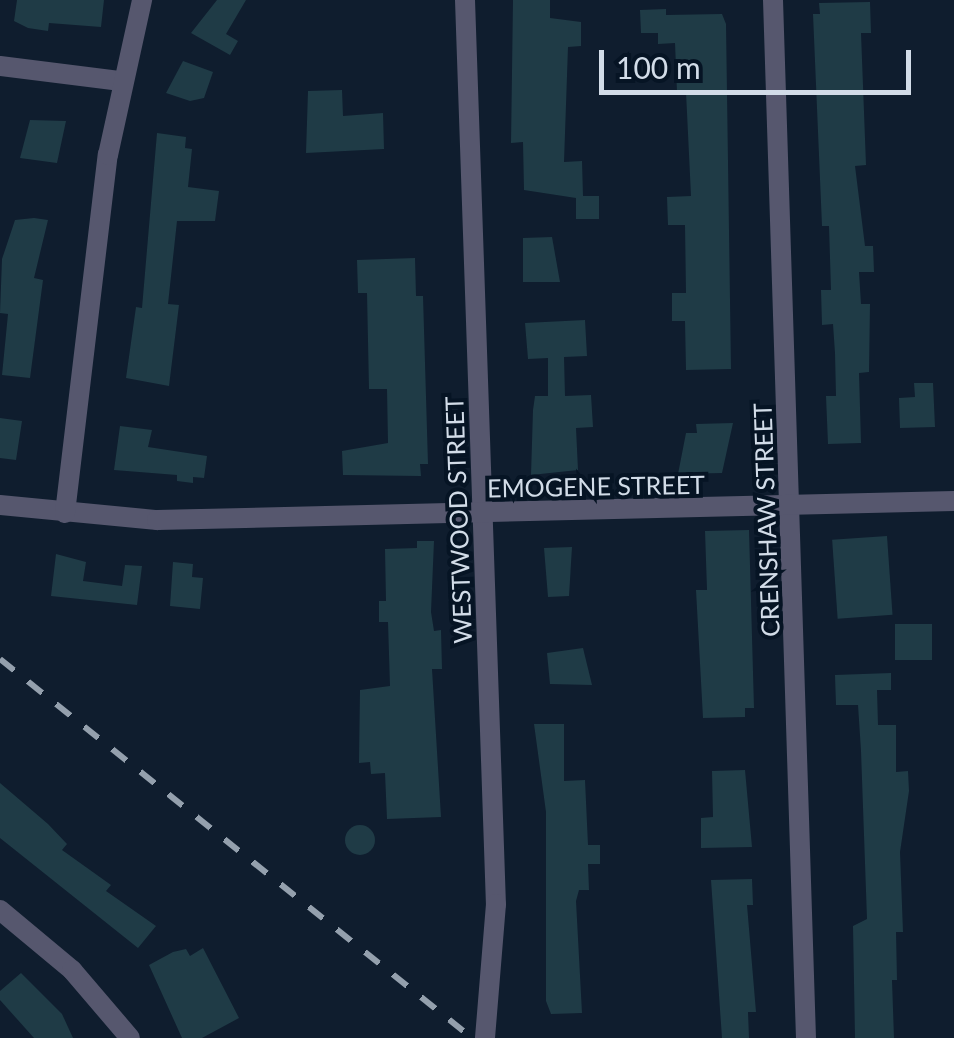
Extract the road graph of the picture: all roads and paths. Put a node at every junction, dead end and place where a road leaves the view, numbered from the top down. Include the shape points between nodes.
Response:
1 (142, 0) edge
2 (465, 0) edge
3 (774, 0) edge
4 (0, 66) edge
5 (121, 81) junction
6 (954, 501) edge
7 (0, 505) edge
8 (791, 507) junction
9 (482, 512) junction
10 (66, 513) junction
11 (0, 910) edge
12 (129, 1035) edge
13 (485, 1038) edge
14 (806, 1038) edge

1 - 5 street
2 - 9 street, WESTWOOD STREET
3 - 8 street, CRENSHAW STREET
4 - 5 street
5 - 10 street
6 - 8 street, EMOGENE STREET
7 - 10 street, EMOGENE STREET
8 - 9 street, EMOGENE STREET
8 - 14 street, CRENSHAW STREET
9 - 10 street, EMOGENE STREET via 157,520
9 - 13 street, WESTWOOD STREET via 496,904
11 - 12 street via 72,970

